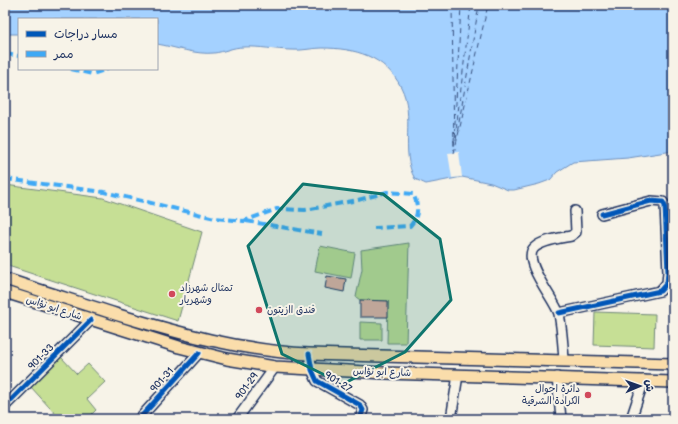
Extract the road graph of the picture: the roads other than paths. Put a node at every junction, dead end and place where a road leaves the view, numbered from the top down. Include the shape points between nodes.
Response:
1 (575, 211) dead end
2 (602, 214) dead end
3 (5, 279) edge
4 (5, 292) edge
5 (559, 313) junction
6 (91, 320) junction
7 (199, 353) junction
8 (309, 354) junction
9 (564, 360) junction
10 (673, 364) edge
11 (275, 367) junction
12 (312, 370) junction
13 (458, 374) junction
14 (557, 378) junction
15 (644, 380) junction
16 (673, 382) edge
17 (5, 406) edge
18 (139, 419) edge
19 (237, 419) edge
20 (360, 419) edge
21 (451, 419) edge
22 (561, 419) edge
23 (631, 419) edge

1 - 5 street via 576,232 571,236 540,244 532,252 532,264
2 - 5 street via 651,201 663,202 667,283 660,291
3 - 8 main road, شارع ابو نؤاس via 181,333 250,348
4 - 6 main road, شارع ابو نؤاس
5 - 9 street
6 - 7 main road, شارع ابو نؤاس
6 - 17 street, 901-33
7 - 11 main road, شارع ابو نؤاس
7 - 18 street, 901-31
8 - 9 main road, شارع ابو نؤاس
8 - 12 street, 901-27
9 - 10 main road, شارع ابو نؤاس
11 - 12 main road, شارع ابو نؤاس
11 - 19 street, 901-29
12 - 13 main road, شارع ابو نؤاس
12 - 20 street, 901-27 via 317,381 360,405 363,410
13 - 14 main road, شارع ابو نؤاس
13 - 21 street
14 - 15 main road, شارع ابو نؤاس
14 - 22 street
15 - 16 main road, شارع ابو نؤاس
15 - 23 street

